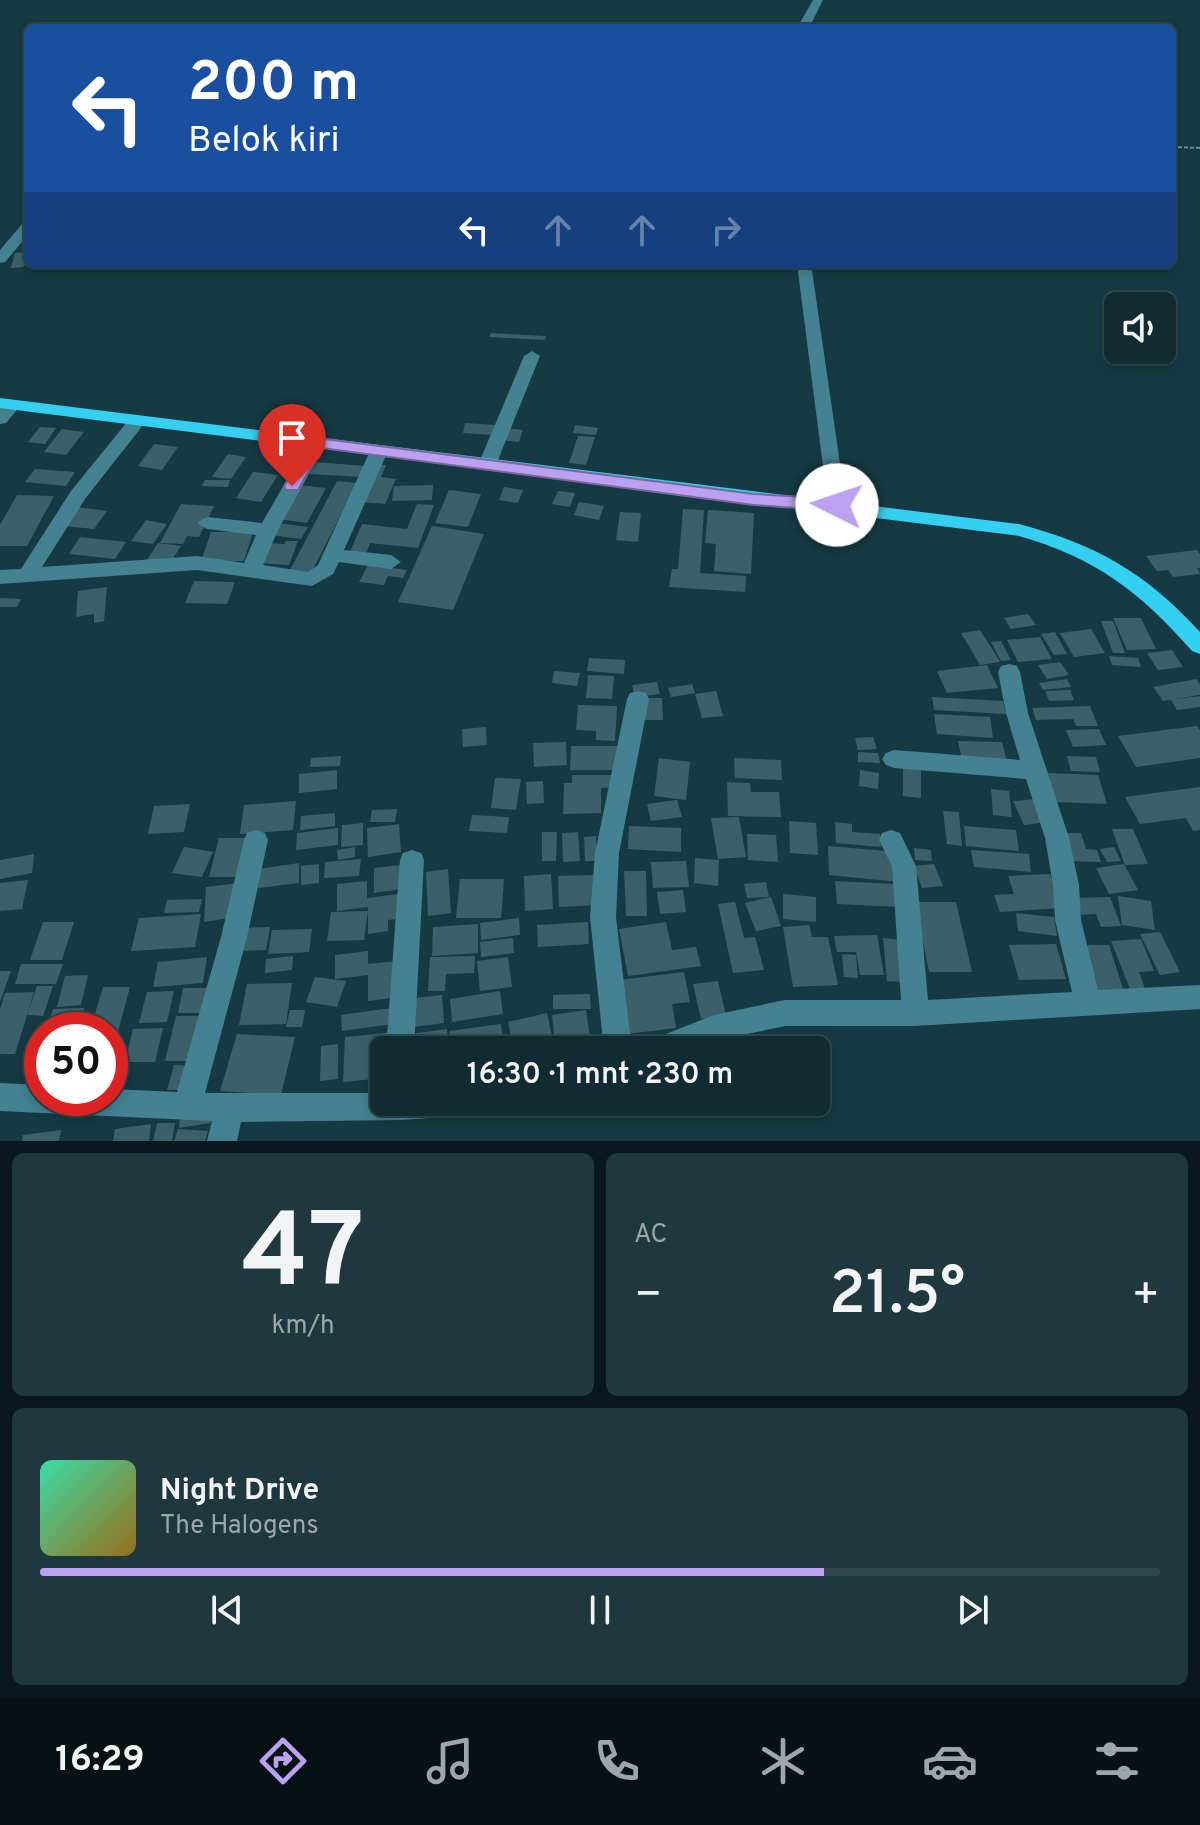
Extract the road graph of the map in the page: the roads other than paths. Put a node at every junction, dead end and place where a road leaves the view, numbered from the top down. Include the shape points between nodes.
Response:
1 (818, 0) edge
2 (805, 24) edge
3 (24, 231) edge
4 (0, 259) edge
5 (804, 268) edge
6 (532, 356) dead end
7 (4, 409) edge
8 (138, 420) junction
9 (317, 443) junction
10 (379, 451) junction
11 (487, 465) junction
12 (837, 505) junction
13 (207, 523) dead end
14 (268, 530) junction
15 (332, 555) junction
16 (391, 562) dead end
17 (252, 568) junction
18 (27, 575) junction
19 (0, 577) edge
20 (1200, 646) edge
21 (1009, 672) dead end
22 (638, 699) dead end
23 (894, 759) dead end
24 (1034, 770) junction
25 (256, 840) dead end
26 (891, 840) dead end
27 (412, 860) dead end
28 (1200, 997) edge
29 (1088, 1003) junction
30 (915, 1013) junction
31 (401, 1036) edge
32 (616, 1036) edge
33 (694, 1036) edge
34 (0, 1097) edge
35 (231, 1105) junction
36 (370, 1105) edge
37 (187, 1106) junction
38 (222, 1141) edge

1 - 2 street
3 - 4 street
5 - 12 street
6 - 11 street
7 - 8 main road
8 - 9 main road
8 - 18 street via 78,495
9 - 10 main road
9 - 14 street
10 - 11 main road
10 - 15 street
11 - 12 main road
12 - 20 main road via 1058,540 1120,569
13 - 14 street
14 - 17 street
15 - 16 street
15 - 17 street via 323,573 312,579
17 - 18 street via 197,563
18 - 19 street
21 - 24 street
22 - 32 street via 607,853 603,917
23 - 24 street
24 - 29 street via 1057,838 1068,920
25 - 37 street
26 - 30 street via 904,866
27 - 31 street
28 - 29 street
29 - 30 street
30 - 33 street via 785,1013
34 - 37 street
35 - 36 street
35 - 37 street
35 - 38 street

